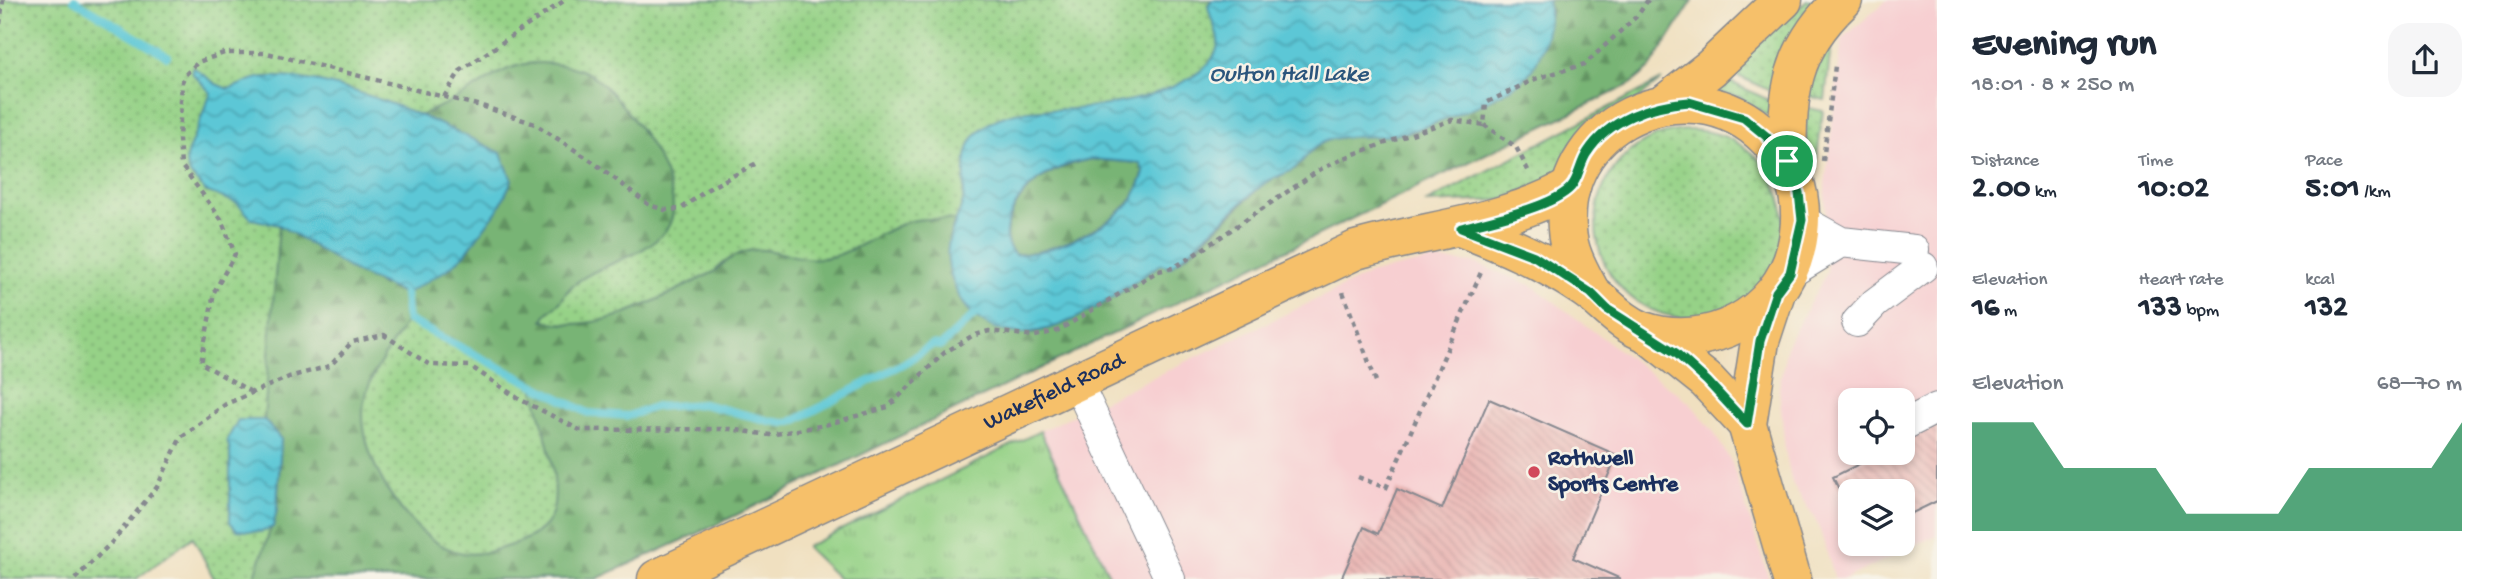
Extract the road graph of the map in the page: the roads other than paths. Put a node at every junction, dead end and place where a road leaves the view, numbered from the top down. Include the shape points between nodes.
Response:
1 (1783, 0) edge
2 (1843, 0) edge
3 (1665, 104) junction
4 (1805, 162) junction
5 (1558, 195) junction
6 (1802, 220) junction
7 (1461, 228) junction
8 (1841, 242) junction
9 (1783, 282) junction
10 (1591, 293) junction
11 (1857, 322) dead end
12 (1642, 331) junction
13 (1077, 382) junction
14 (1937, 408) edge
15 (1915, 419) edge
16 (1747, 424) junction
17 (656, 579) edge
18 (1170, 579) edge
19 (1792, 579) edge

1 - 3 main road
2 - 4 main road via 1806,45 1795,70 1788,100
3 - 4 main road via 1689,102 1744,118
3 - 5 main road via 1612,126 1587,152
4 - 6 main road via 1799,193
5 - 7 main road, Wakefield Road
5 - 10 main road via 1572,256
6 - 8 lane
6 - 9 main road
7 - 10 main road via 1534,256
7 - 13 main road, Wakefield Road via 1356,250
8 - 9 lane
8 - 11 lane via 1918,258
9 - 12 main road via 1768,304 1722,332 1680,338
9 - 16 main road via 1760,341
10 - 12 main road
12 - 16 main road via 1676,353
13 - 17 main road, Wakefield Road
13 - 18 lane
14 - 15 lane
16 - 19 main road

